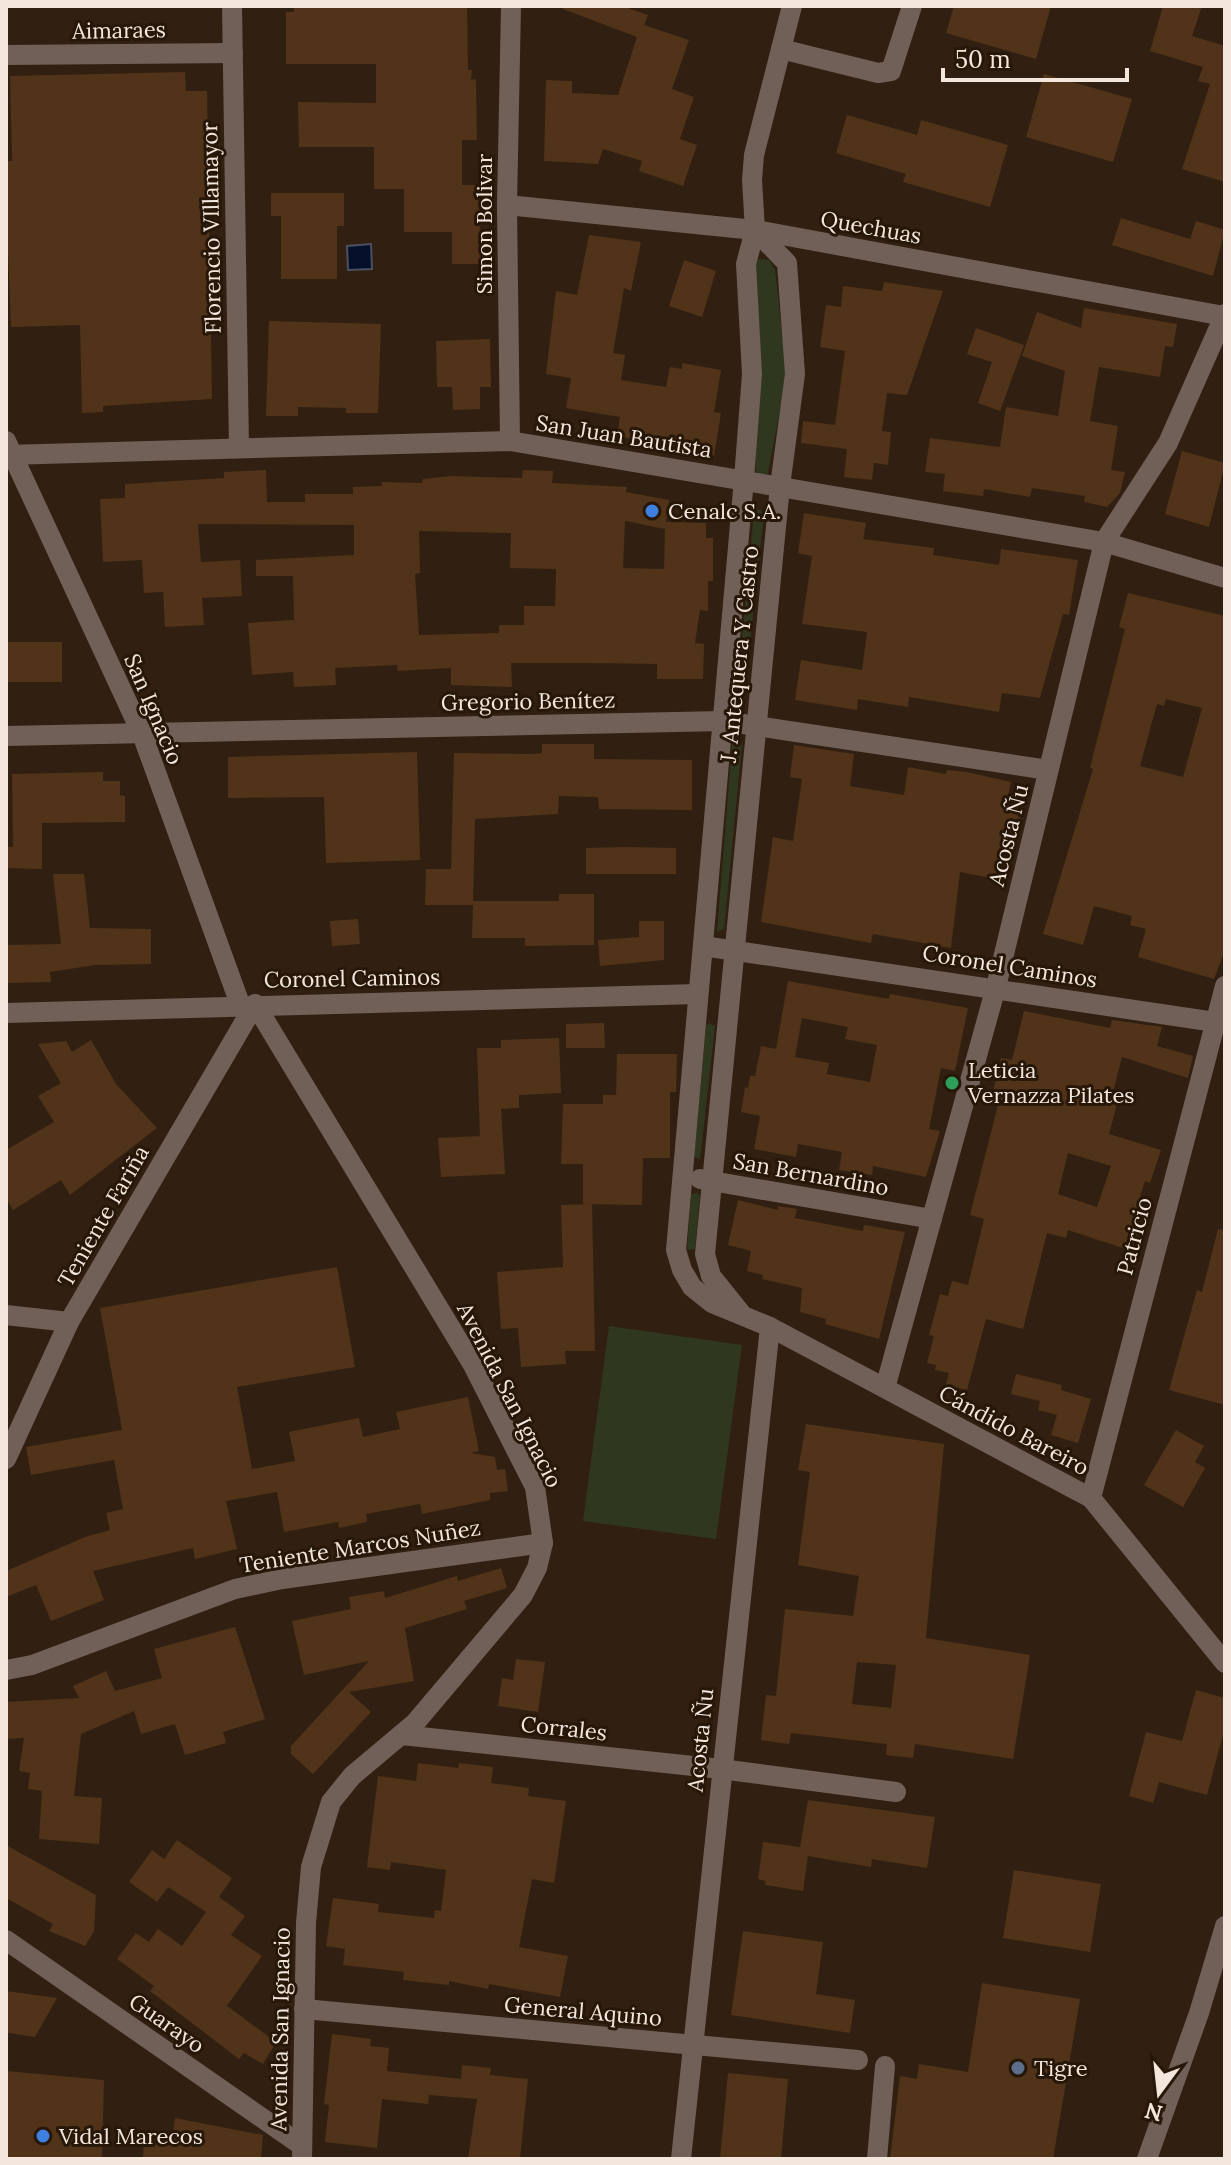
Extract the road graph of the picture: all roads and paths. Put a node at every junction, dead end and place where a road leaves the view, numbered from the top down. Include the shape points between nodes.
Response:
1 (232, 6) edge
2 (511, 6) edge
3 (792, 6) edge
4 (912, 6) edge
5 (781, 49) junction
6 (233, 53) junction
7 (6, 55) edge
8 (507, 205) junction
9 (755, 230) junction
10 (1225, 315) edge
11 (510, 441) junction
12 (239, 448) junction
13 (8, 450) edge
14 (744, 479) junction
15 (780, 486) junction
16 (1104, 542) junction
17 (1225, 578) edge
18 (723, 721) junction
19 (756, 726) junction
20 (142, 734) junction
21 (6, 736) edge
22 (1048, 770) junction
23 (703, 946) junction
24 (735, 951) junction
25 (1225, 986) edge
26 (996, 987) junction
27 (698, 994) junction
28 (248, 1004) junction
29 (6, 1013) edge
30 (1215, 1022) junction
31 (682, 1176) junction
32 (713, 1181) junction
33 (932, 1219) junction
34 (740, 1312) junction
35 (6, 1315) edge
36 (69, 1322) junction
37 (770, 1327) junction
38 (885, 1388) junction
39 (6, 1459) edge
40 (1091, 1498) junction
41 (543, 1543) junction
42 (1225, 1663) edge
43 (6, 1670) edge
44 (402, 1735) junction
45 (721, 1769) junction
46 (896, 1792) dead end
47 (1225, 1926) edge
48 (6, 1940) edge
49 (304, 2009) junction
50 (691, 2045) junction
51 (858, 2060) dead end
52 (885, 2066) dead end
53 (302, 2152) edge
54 (681, 2159) edge
55 (877, 2159) edge
56 (1147, 2159) edge

1 - 6 street, Florencio VIllamayor
2 - 8 street, Simon Bolivar
3 - 5 street
4 - 5 street via 891,71 878,73
5 - 9 street via 754,155
6 - 7 street, Aimaraes
6 - 12 street, Florencio VIllamayor
8 - 9 street, Quechuas
8 - 11 street, Simon Bolivar
9 - 10 street, Quechuas
9 - 14 street, J. Antequera Y Castro via 746,264 752,374
9 - 15 street, J. Antequera Y Castro via 787,263 795,374
10 - 16 street, Acosta Ñu via 1168,443
11 - 12 street, San Juan Bautista
11 - 14 street, San Juan Bautista
12 - 13 street, San Juan Bautista
13 - 20 street, San Ignacio
14 - 15 street, San Juan Bautista
14 - 18 street, J. Antequera Y Castro
15 - 16 street, San Juan Bautista
15 - 19 street, J. Antequera Y Castro
16 - 17 street, San Juan Bautista
16 - 22 street, Acosta Ñu
18 - 19 street, Gregorio Benítez
18 - 20 street, Gregorio Benítez
18 - 23 street, J. Antequera Y Castro
19 - 22 street, Gregorio Benítez
19 - 24 street, J. Antequera Y Castro
20 - 21 street, Gregorio Benítez
20 - 28 street, San Ignacio
22 - 26 street, Acosta Ñu
23 - 24 street, Coronel Caminos
23 - 27 street, J. Antequera Y Castro
24 - 26 street, Coronel Caminos
24 - 32 street, J. Antequera Y Castro
25 - 30 street, Patricio
26 - 30 street, Coronel Caminos
26 - 33 street, Acosta Ñu
27 - 28 street, Coronel Caminos
27 - 31 street, J. Antequera Y Castro
28 - 29 street, Coronel Caminos
28 - 36 street, Teniente Fariña
28 - 41 street, Avenida San Ignacio via 473,1365 535,1487
30 - 40 street, Patricio
31 - 32 street, San Bernardino
31 - 34 street, J. Antequera Y Castro via 676,1250 682,1270 692,1287 712,1303
32 - 33 street, San Bernardino
32 - 34 street, J. Antequera Y Castro via 706,1265
33 - 38 street, Acosta Ñu
34 - 37 street, J. Antequera Y Castro
35 - 36 street
36 - 39 street, Teniente Fariña
37 - 38 street, Cándido Bareiro
37 - 45 street, Acosta Ñu
38 - 40 street, Cándido Bareiro
40 - 42 street, Cándido Bareiro
41 - 43 street, Teniente Marcos Nuñez via 235,1589
41 - 44 street, Avenida San Ignacio via 523,1595
44 - 45 street, Corrales
44 - 49 street, Avenida San Ignacio via 352,1776 331,1802 311,1867
45 - 46 street, Corrales
45 - 50 street, Acosta Ñu
47 - 56 street
48 - 53 street, Guarayo
49 - 50 street, General Aquino
49 - 53 street, Avenida San Ignacio
50 - 51 street, General Aquino
50 - 54 street, Acosta Ñu
52 - 55 street

